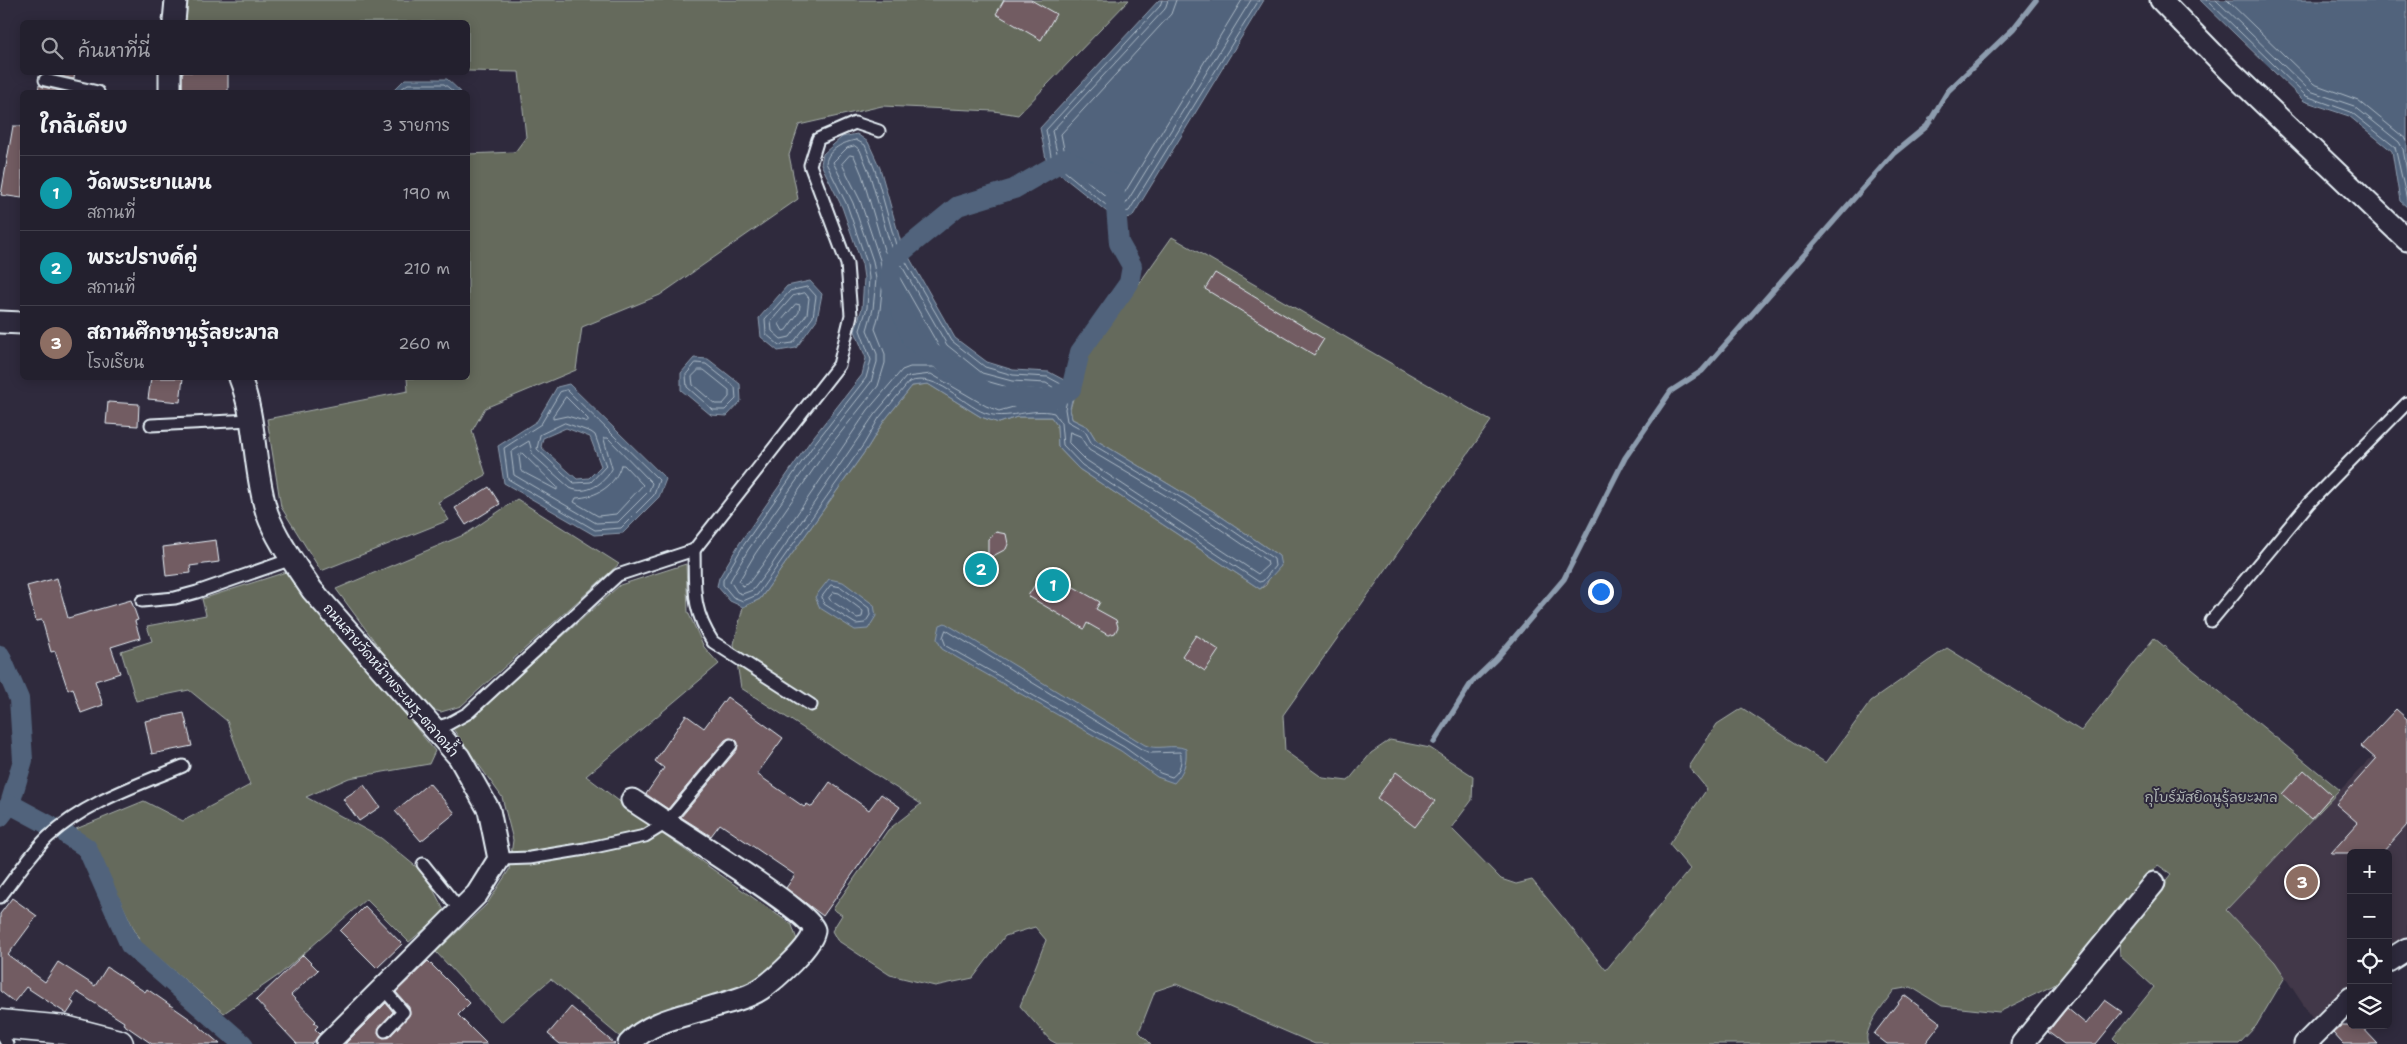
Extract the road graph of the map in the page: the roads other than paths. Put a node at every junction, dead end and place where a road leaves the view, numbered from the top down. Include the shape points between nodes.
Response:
1 (176, 0) edge
2 (2162, 0) edge
3 (174, 20) edge
4 (170, 75) edge
5 (45, 80) dead end
6 (89, 90) edge
7 (170, 90) edge
8 (879, 131) dead end
9 (2407, 240) edge
10 (0, 322) edge
11 (20, 322) edge
12 (241, 380) edge
13 (2407, 403) edge
14 (251, 420) junction
15 (151, 425) dead end
16 (694, 550) junction
17 (292, 560) junction
18 (142, 601) dead end
19 (2210, 621) dead end
20 (811, 706) dead end
21 (434, 728) junction
22 (731, 745) dead end
23 (183, 766) dead end
24 (632, 800) dead end
25 (666, 824) junction
26 (499, 859) junction
27 (423, 864) dead end
28 (2154, 883) dead end
29 (0, 897) edge
30 (460, 910) junction
31 (382, 987) junction
32 (2347, 1002) edge
33 (0, 1024) edge
34 (0, 1031) edge
35 (385, 1031) dead end
36 (6, 1044) edge
37 (118, 1044) edge
38 (327, 1044) edge
39 (629, 1044) edge
40 (2022, 1044) edge
41 (2305, 1044) edge

1 - 3 street
2 - 9 street via 2231,72
4 - 7 street
5 - 6 lane
8 - 16 lane via 855,123 818,139 810,165 847,264 851,315 839,365
10 - 11 street
12 - 14 street, ถนนสายวัดหน้าพระเมรุ-ตลาดน้ำ
13 - 19 lane via 2309,503
14 - 15 lane
14 - 17 street, ถนนสายวัดหน้าพระเมรุ-ตลาดน้ำ via 260,485 268,515
16 - 20 lane via 695,608 713,642
16 - 21 lane via 618,575 468,713
17 - 18 lane via 197,592
17 - 21 street, ถนนสายวัดหน้าพระเมรุ-ตลาดน้ำ via 312,590
21 - 26 street, ถนนสายวัดหน้าพระเมรุ-ตลาดน้ำ via 459,757 489,810
22 - 25 lane
23 - 29 lane via 96,803 72,817 46,838
24 - 25 street
25 - 26 lane via 645,836 586,849 530,858
25 - 39 street via 785,902 811,923 814,931 812,940 782,972 760,989 664,1021
26 - 30 street via 477,894
27 - 30 lane
28 - 40 street
30 - 31 street
31 - 35 lane via 403,1012
31 - 38 street
32 - 41 street
33 - 37 street via 65,1030
34 - 36 lane

